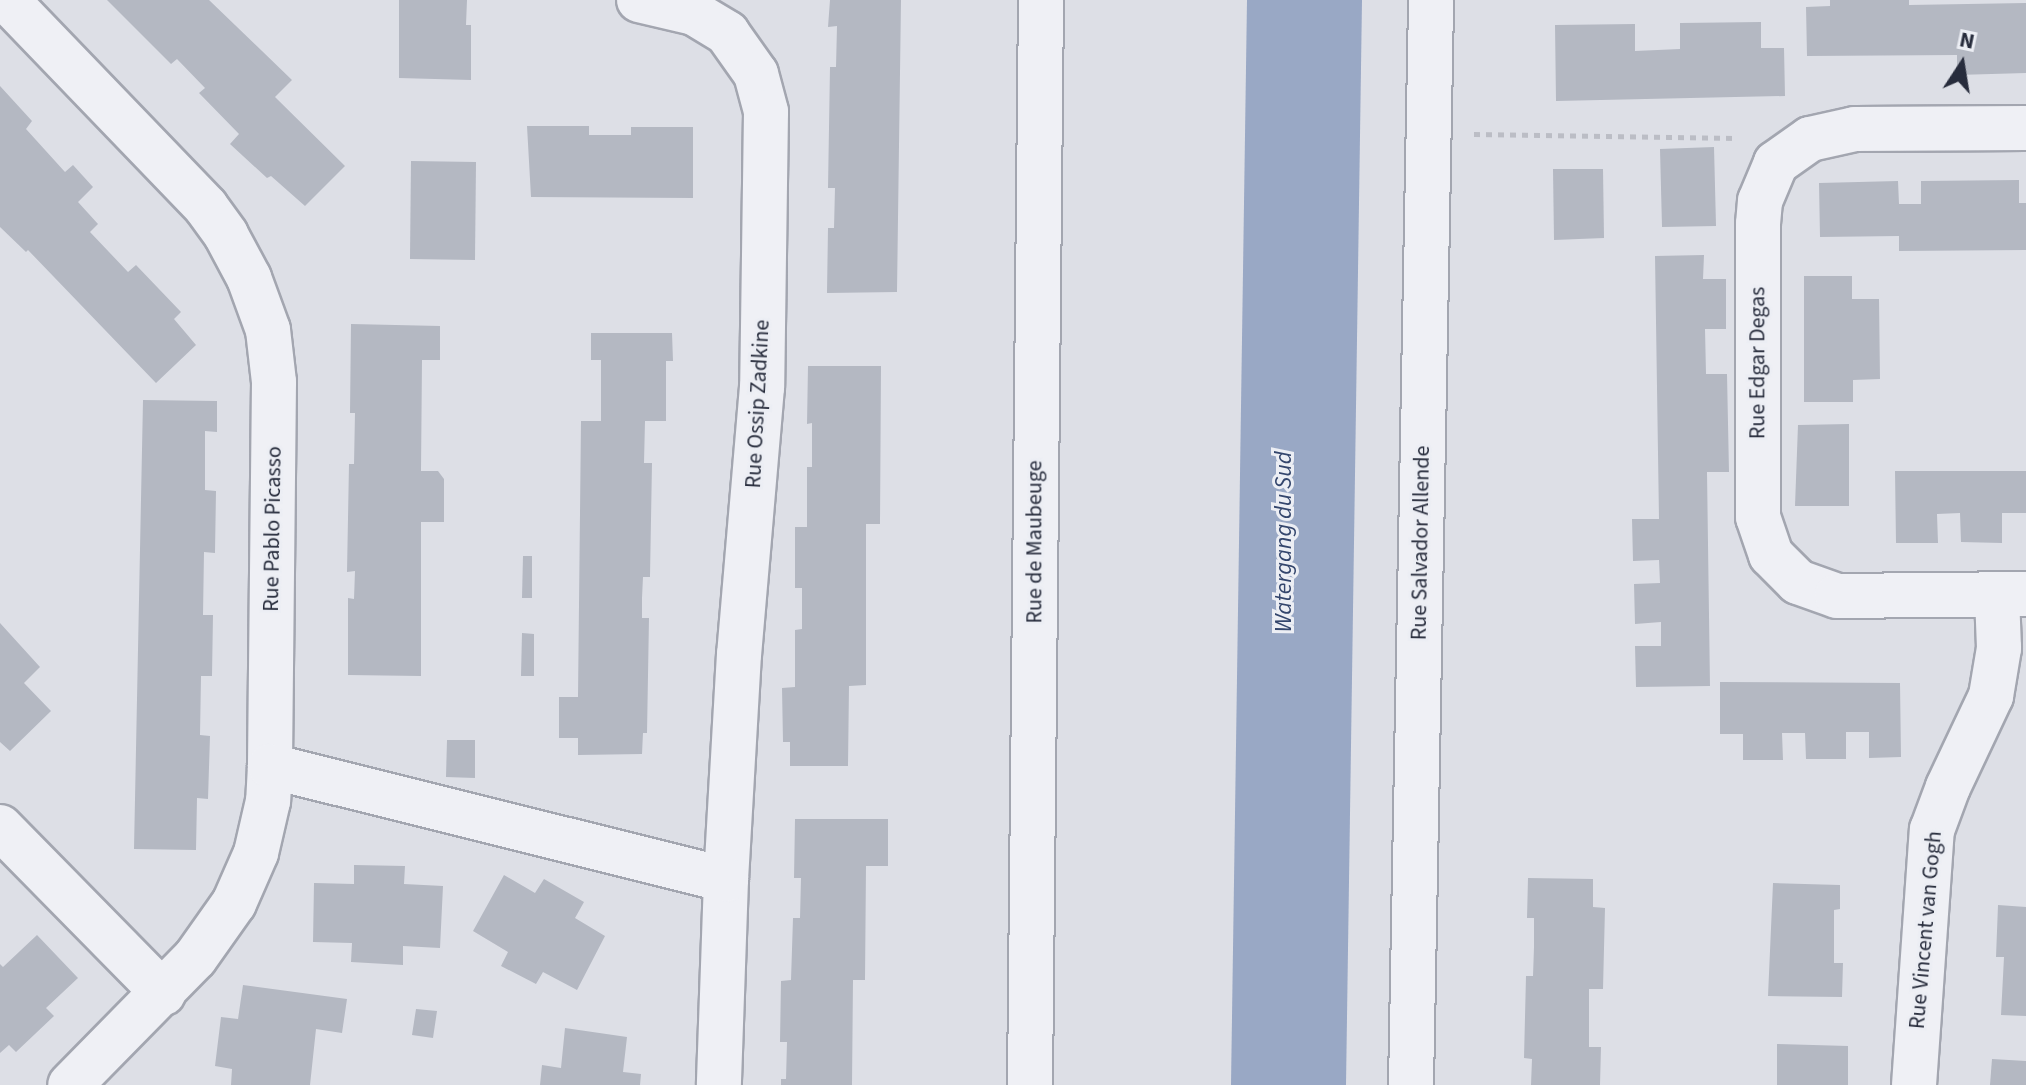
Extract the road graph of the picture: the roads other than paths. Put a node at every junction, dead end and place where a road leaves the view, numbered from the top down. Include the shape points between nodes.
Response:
1 (7, 0) edge
2 (639, 0) edge
3 (1041, 0) edge
4 (1431, 0) edge
5 (2026, 128) edge
6 (2012, 595) edge
7 (270, 766) junction
8 (0, 827) edge
9 (726, 880) junction
10 (163, 993) junction
11 (70, 1085) edge
12 (719, 1085) edge
13 (1030, 1085) edge
14 (1411, 1085) edge
15 (1914, 1085) edge

1 - 7 street, Rue Pablo Picasso via 206,207 238,254 268,330 274,382
2 - 9 street, Rue Ossip Zadkine via 694,13 727,33 756,74 766,112 762,387
3 - 13 street, Rue de Maubeuge
4 - 14 street, Rue Salvador Allende
5 - 6 street, Rue Edgar Degas via 1855,129 1810,139 1776,163 1760,201 1758,224 1758,517 1771,555 1798,582 1837,596
6 - 15 street, Rue Vincent van Gogh via 1991,696 1932,830
7 - 9 street
7 - 10 street, Rue Pablo Picasso via 263,825 246,879 214,932
8 - 10 street
9 - 12 street, Rue Ossip Zadkine
10 - 11 street, Rue Pablo Picasso

